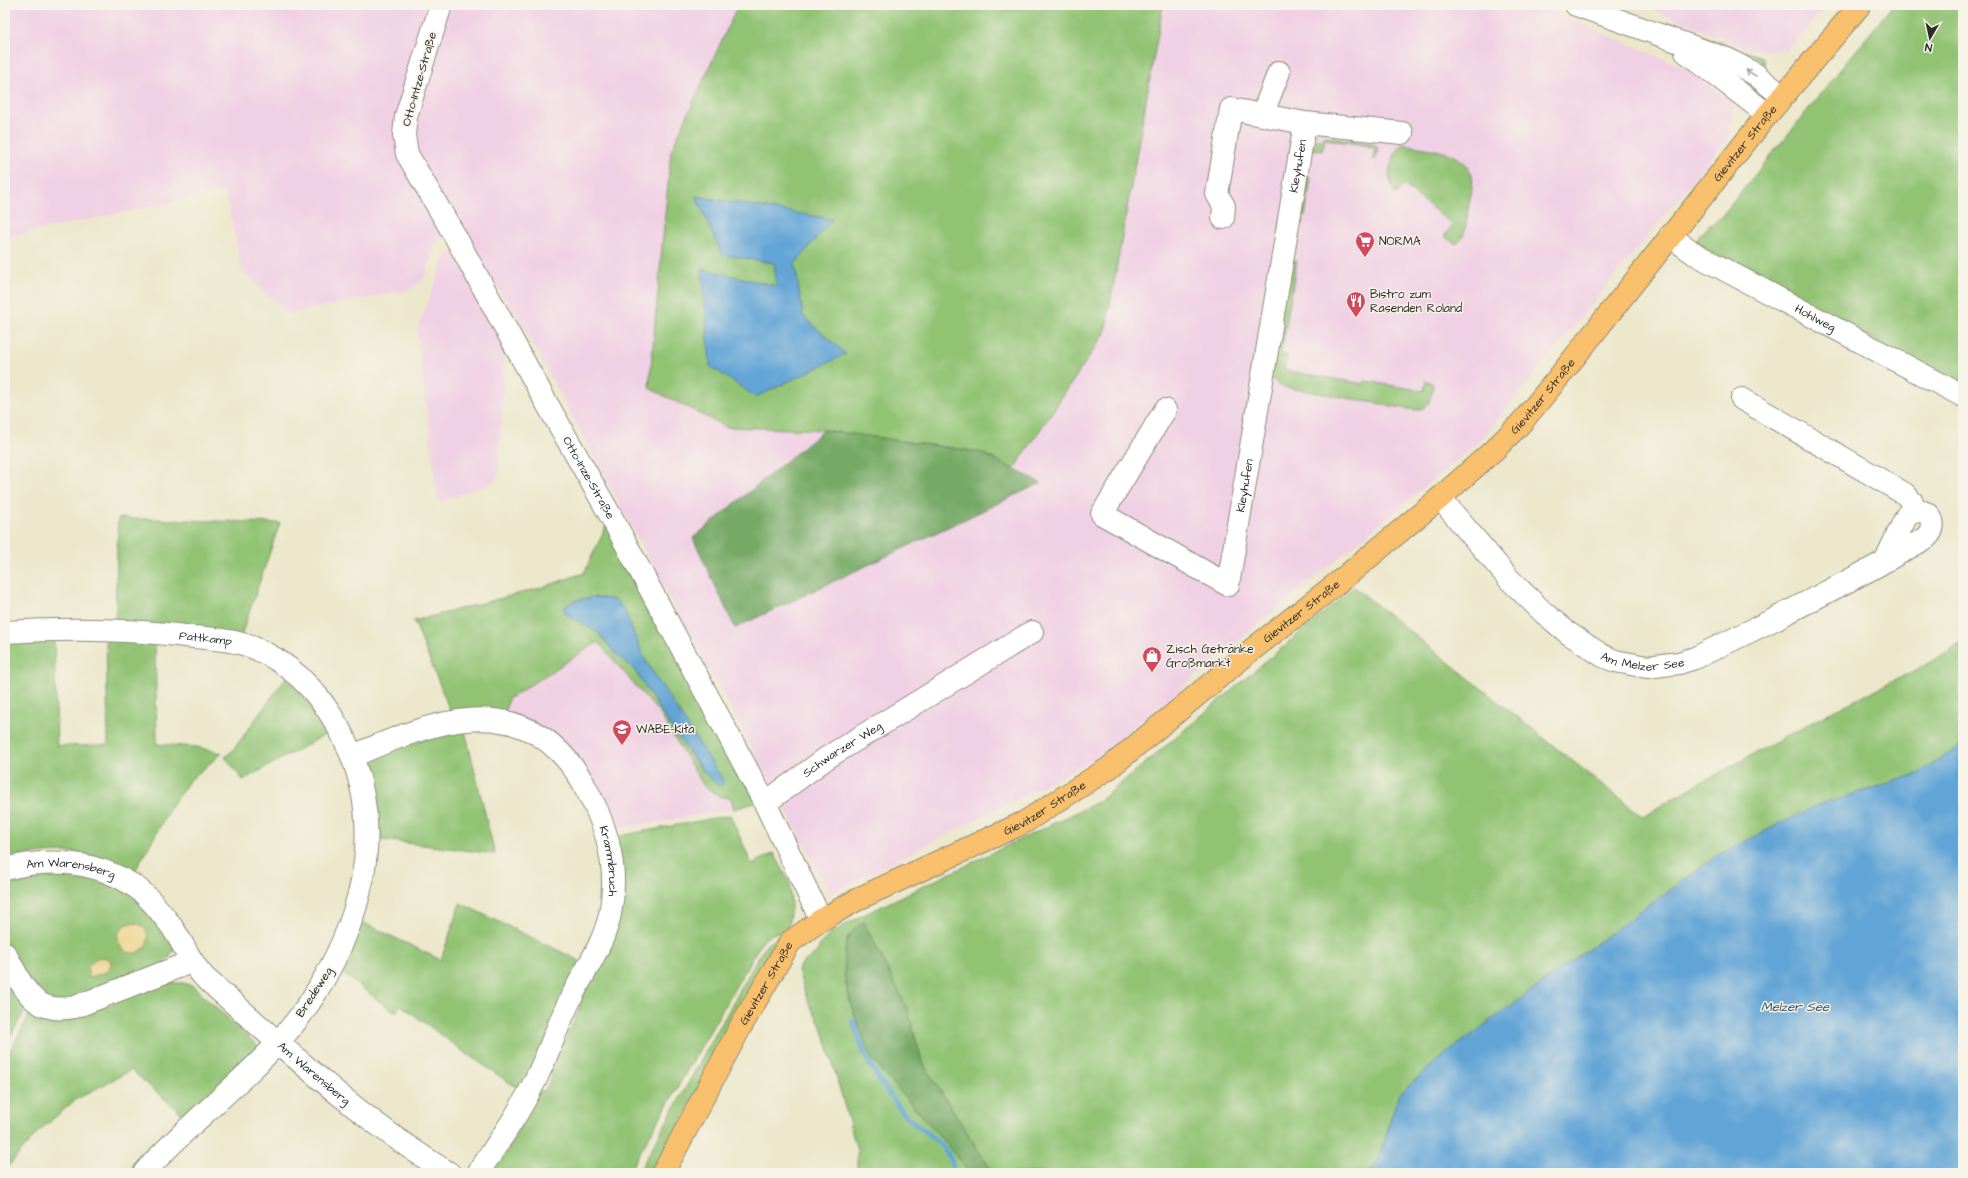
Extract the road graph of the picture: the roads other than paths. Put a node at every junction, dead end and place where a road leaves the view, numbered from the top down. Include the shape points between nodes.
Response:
1 (441, 5) edge
2 (1576, 5) edge
3 (1860, 5) edge
4 (1669, 39) junction
5 (1279, 72) dead end
6 (1782, 96) junction
7 (1767, 114) junction
8 (1264, 115) junction
9 (1305, 123) junction
10 (1402, 134) dead end
11 (407, 154) joint
12 (1223, 218) dead end
13 (1670, 236) junction
14 (1963, 396) edge
15 (1742, 399) dead end
16 (1165, 410) dead end
17 (1440, 498) junction
18 (1915, 511) junction
19 (1886, 559) junction
20 (5, 632) edge
21 (1032, 632) dead end
22 (353, 756) junction
23 (765, 803) junction
24 (5, 869) edge
25 (821, 920) junction
26 (5, 954) edge
27 (191, 962) junction
28 (278, 1042) junction
29 (144, 1173) edge
30 (448, 1173) edge
31 (478, 1173) edge
32 (663, 1173) edge

1 - 11 street, Otto-Intze-Straße via 406,116 404,135
2 - 4 street
3 - 6 main road, Gievitzer Straße
6 -> 4 street via 1755,74 1727,59
4 - 7 street
5 - 8 street
6 - 7 main road, Gievitzer Straße
7 - 13 main road, Gievitzer Straße
8 - 9 street, Kleyhufen
8 - 12 street, Kleyhufen via 1231,109 1217,194 1224,206
9 - 10 street, Kleyhufen
9 - 16 street, Kleyhufen via 1228,585 1102,514
11 - 23 street, Otto-Inze-Straße via 614,520
13 - 14 street, Hohlweg via 1695,254
13 - 17 main road, Gievitzer Straße via 1521,423
15 - 18 street via 1905,494
17 - 19 street, Am Melzer See via 1510,580 1544,613 1587,646 1630,665 1661,666 1695,658 1779,617
17 - 25 main road, Gievitzer Straße via 1109,768 1023,823 862,897
18 - 19 street via 1905,518
18 - 19 street, Am Melzer See via 1924,512 1931,518 1931,533
20 - 22 street, Pattkamp via 101,630 164,633 230,641 251,647 276,659 315,693 331,714
21 - 23 street, Schwarzer Weg via 828,757
22 - 28 street, Bredeweg via 363,791 368,826 360,888 346,936 330,968 314,996
22 - 31 street, Krammbruch via 426,727 451,721 489,718 518,724 549,741 568,760 597,811 606,836 614,875 610,916 604,935 572,996 528,1096
23 - 25 street
24 - 27 street, Am Warensberg via 52,862 77,863 98,868 115,876 144,894 169,923
25 - 32 main road, Gievitzer Straße via 790,942 741,1026
26 - 27 street via 31,998 56,1009 75,1007
27 - 28 street, Am Warensberg via 205,978
28 - 29 street, Bredeweg via 193,1122
28 - 30 street, Am Warensberg via 355,1109

